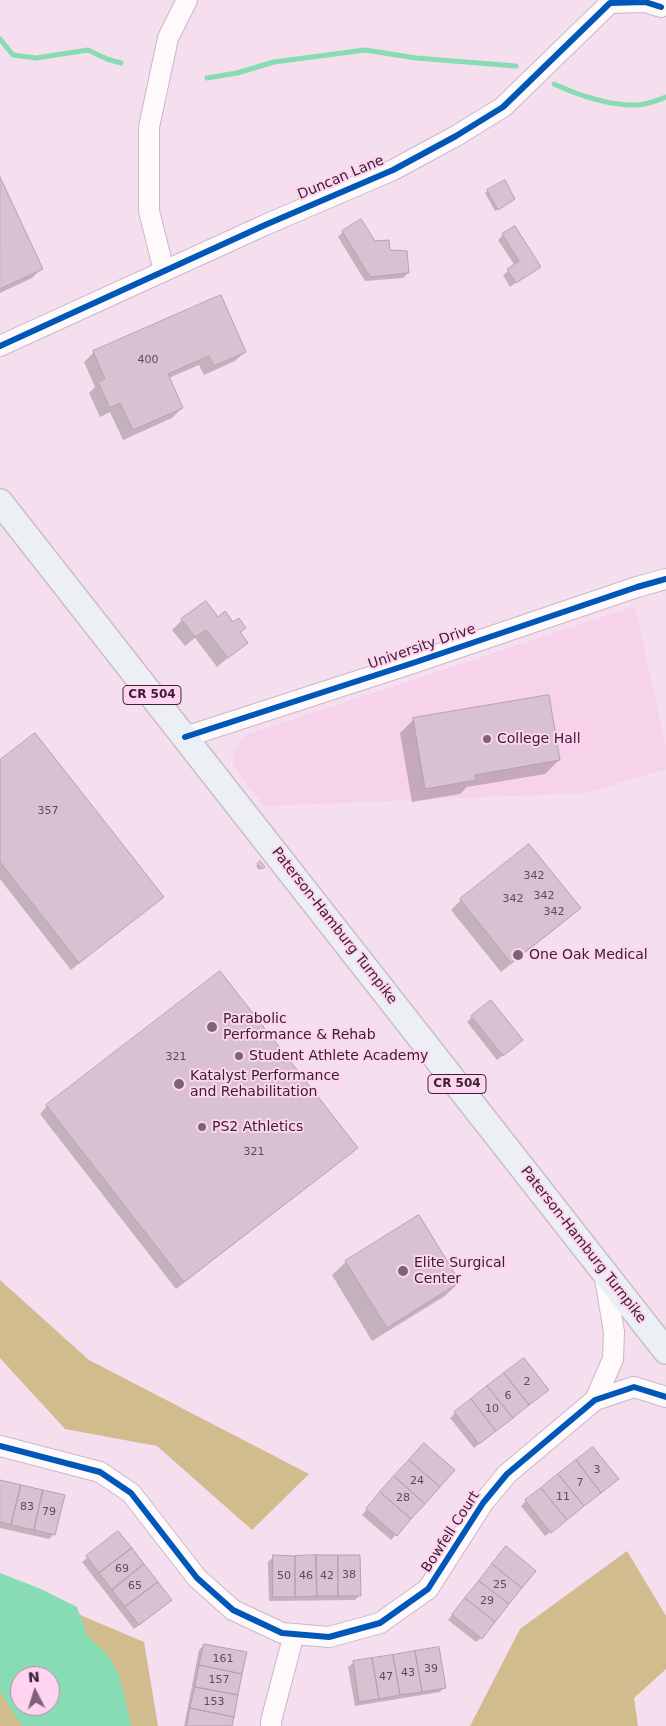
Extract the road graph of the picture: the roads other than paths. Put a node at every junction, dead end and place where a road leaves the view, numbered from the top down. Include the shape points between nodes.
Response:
1 (187, 0) edge
2 (661, 7) dead end
3 (164, 271) junction
4 (0, 346) edge
5 (0, 502) edge
6 (666, 579) edge
7 (185, 737) junction
8 (604, 1272) junction
9 (666, 1351) edge
10 (666, 1397) edge
11 (595, 1400) junction
12 (0, 1446) edge
13 (294, 1634) junction
14 (271, 1726) edge

1 - 3 street via 168,38 149,126 149,211
2 - 3 street, Duncan Lane via 645,2 610,3 503,107 456,136 393,170
3 - 4 street, Duncan Lane
5 - 7 main road, Paterson-Hamburg Turnpike / CR 504
6 - 7 street, University Drive
7 - 8 main road, Paterson-Hamburg Turnpike / CR 504
8 - 9 main road, Paterson-Hamburg Turnpike / CR 504
8 - 11 street, Bowfell Court via 614,1332 613,1359
10 - 11 street, Bowfell Court via 634,1387
11 - 13 street, Bowfell Court via 507,1474 483,1503 428,1589 380,1623 329,1637
12 - 13 street, Bowfell Court via 100,1472 131,1493 197,1578 233,1610 282,1633
13 - 14 street

